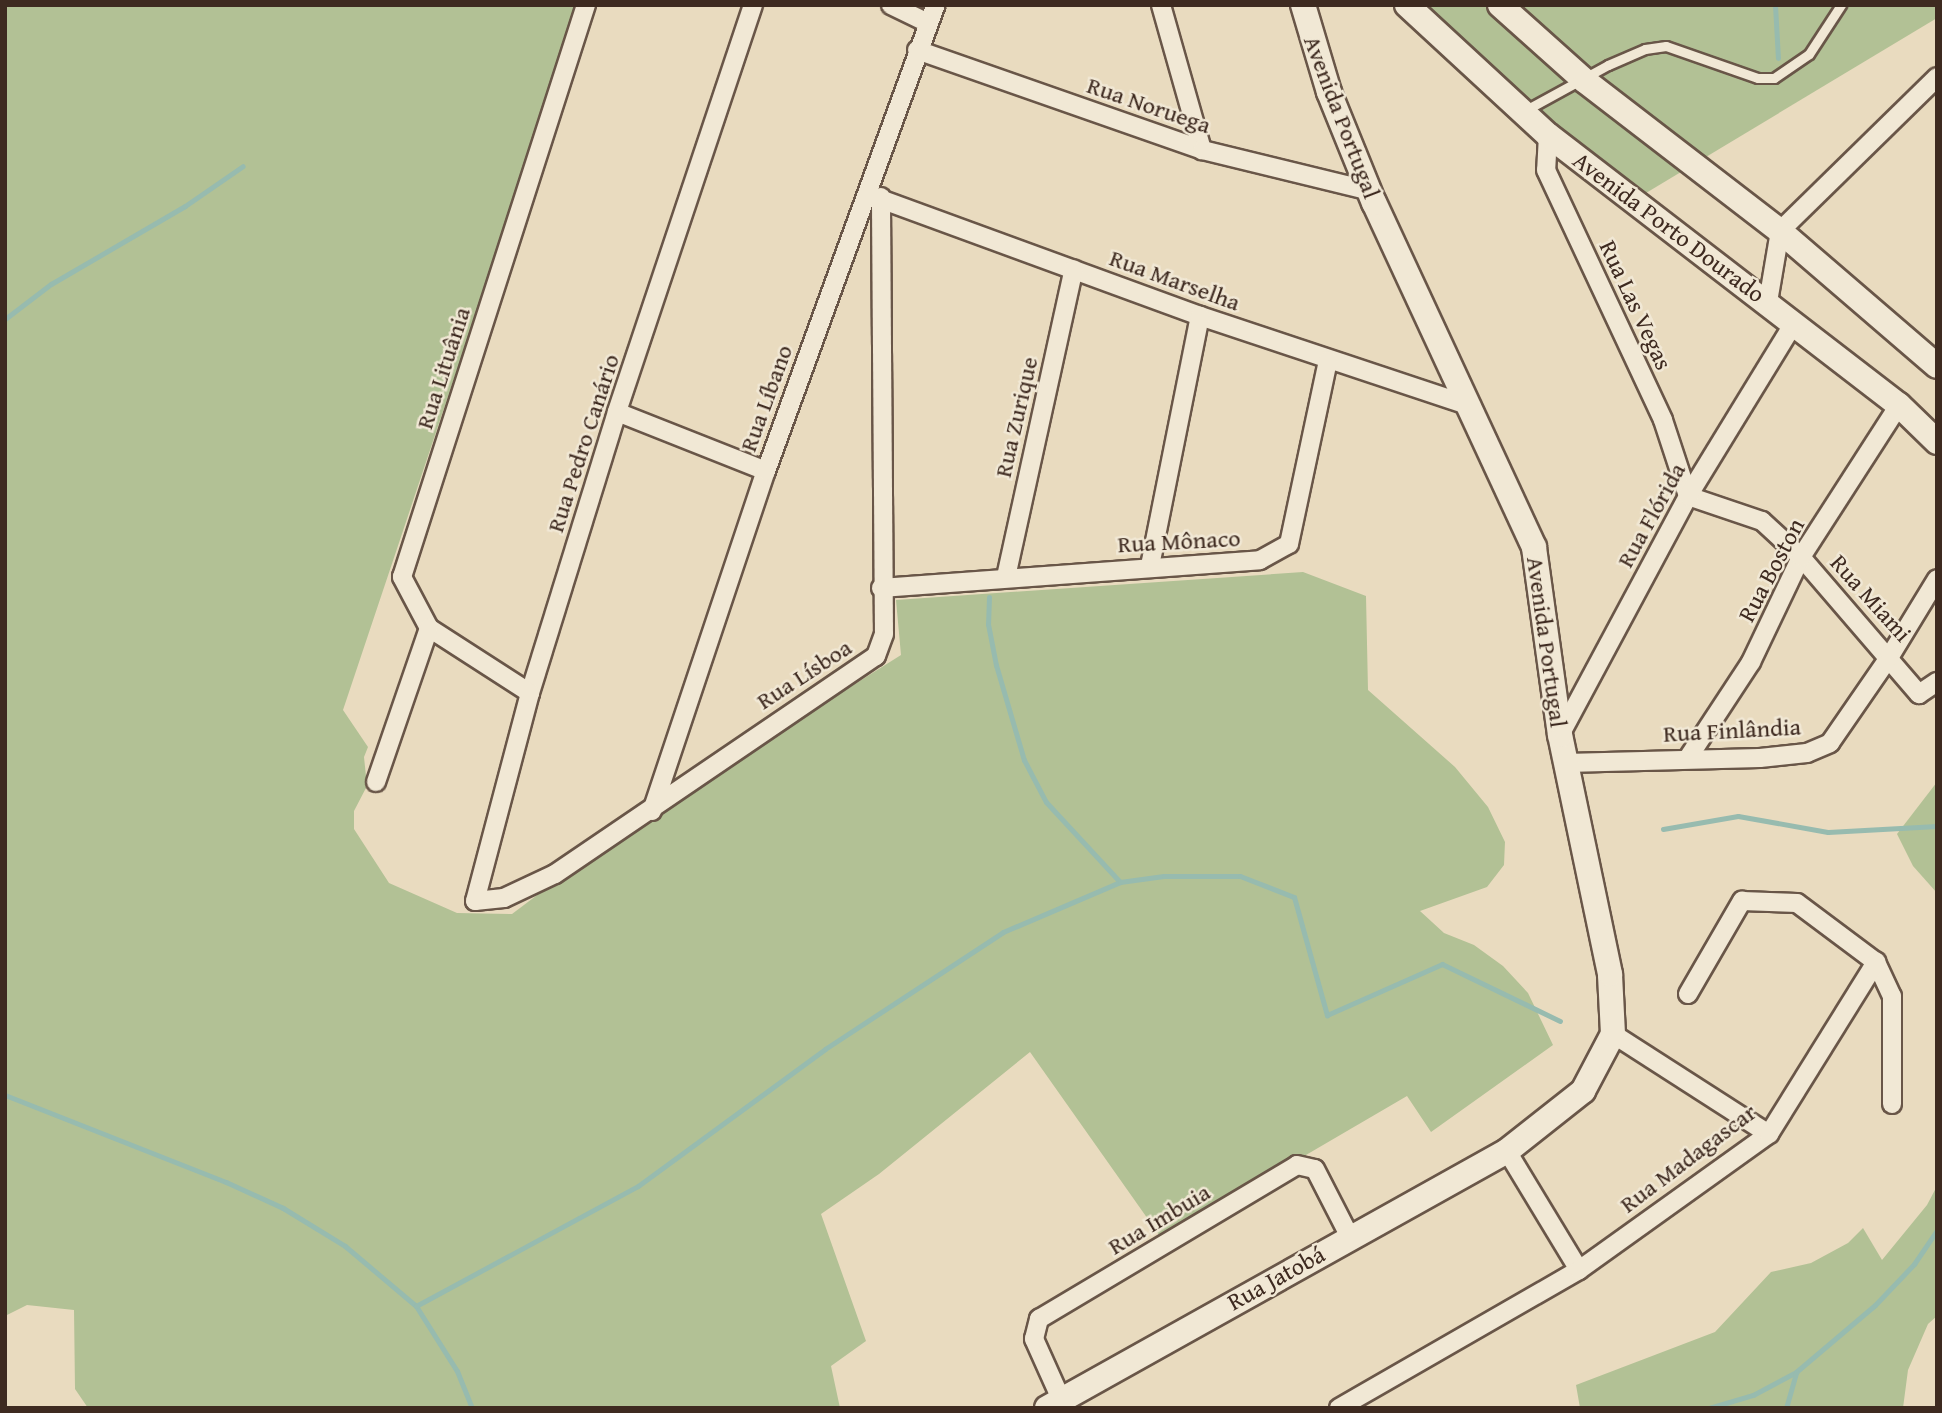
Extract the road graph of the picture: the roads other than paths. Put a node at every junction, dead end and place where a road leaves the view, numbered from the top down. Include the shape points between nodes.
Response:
1 (586, 5) edge
2 (753, 5) edge
3 (891, 5) edge
4 (936, 5) edge
5 (1303, 5) edge
6 (1407, 5) edge
7 (1500, 5) edge
8 (1841, 5) edge
9 (1159, 7) edge
10 (928, 23) junction
11 (917, 50) junction
12 (1937, 77) edge
13 (1585, 81) junction
14 (1523, 112) junction
15 (1548, 135) junction
16 (1202, 150) junction
17 (1370, 191) junction
18 (873, 196) junction
19 (1780, 232) junction
20 (1074, 269) junction
21 (1768, 302) junction
22 (1200, 316) junction
23 (1794, 323) junction
24 (1328, 360) junction
25 (1937, 366) edge
26 (1899, 405) junction
27 (1471, 406) junction
28 (617, 412) junction
29 (1937, 442) edge
30 (766, 471) junction
31 (1688, 496) junction
32 (1801, 557) junction
33 (1150, 566) junction
34 (1006, 577) junction
35 (1937, 579) edge
36 (881, 588) junction
37 (429, 628) junction
38 (1890, 656) junction
39 (1937, 682) edge
40 (530, 693) junction
41 (1560, 735) junction
42 (1688, 758) junction
43 (1566, 763) junction
44 (376, 782) dead end
45 (652, 811) junction
46 (475, 901) joint
47 (1877, 962) junction
48 (1688, 994) dead end
49 (1614, 1034) junction
50 (1892, 1104) dead end
51 (1769, 1134) junction
52 (1507, 1151) junction
53 (1350, 1237) junction
54 (1579, 1270) junction
55 (1054, 1403) edge
56 (1339, 1408) edge

1 - 37 street, Rua Lituânia via 403,568 405,589
2 - 28 street, Rua Pedro Canário
3 - 10 street
4 - 10 street, Rua Líbano
5 - 17 street, Avenida Portugal via 1329,92
6 - 14 street, Avenida Porto Dourado
7 - 13 street
8 - 13 lane via 1810,54 1774,78 1758,78 1666,46 1645,49
9 - 16 street
10 - 11 street, Rua Líbano
11 - 16 street, Rua Noruega
11 - 18 street, Rua Líbano
12 - 19 street
13 - 14 lane
13 - 19 street
14 - 15 street, Avenida Porto Dourado
15 - 21 street, Avenida Porto Dourado
15 - 31 street, Rua Las Vegas via 1546,170 1663,420
16 - 17 street, Rua Noruega
17 - 27 street, Avenida Portugal
18 - 20 street, Rua Marselha
18 - 30 street, Rua Líbano
18 - 36 street, Rua Lísboa
19 - 21 street
19 - 25 street
20 - 22 street, Rua Marselha
20 - 34 street, Rua Zurique
21 - 23 street, Avenida Porto Dourado
22 - 24 street, Rua Marselha
22 - 33 street
23 - 26 street, Avenida Porto Dourado
23 - 31 street, Rua Flórida
24 - 27 street, Rua Marselha
24 - 33 street, Rua Mônaco via 1289,544 1260,560
26 - 29 street, Avenida Porto Dourado
26 - 32 street, Rua Boston
27 - 41 street, Avenida Portugal via 1534,547
28 - 30 street
28 - 40 street, Rua Pedro Canário
30 - 45 street, Rua Líbano
31 - 32 street, Rua Miami via 1762,521
31 - 41 street, Rua Flórida
32 - 38 street, Rua Miami
32 - 42 street, Rua Boston via 1751,662
33 - 34 street, Rua Mônaco
34 - 36 street, Rua Mônaco
35 - 38 street, Rua Finlândia
36 - 45 street, Rua Lísboa via 884,634 876,656
37 - 40 street, Rua Lituânia
37 - 44 street
38 - 39 street, Rua Miami via 1919,694
38 - 42 street, Rua Finlândia via 1830,743 1807,753
40 - 46 street, Rua Pedro Canário
41 - 43 street, Avenida Portugal
42 - 43 street, Rua Finlândia
43 - 49 street, Avenida Portugal via 1610,974
45 - 46 street, Rua Lísboa via 555,874 505,898
47 - 48 street via 1797,903 1742,901
47 - 50 street via 1892,996
47 - 51 street, Rua Madagascar
49 - 51 street
49 - 52 street via 1583,1091
51 - 54 street, Rua Madagascar
52 - 53 street, Rua Jatobá
52 - 54 street
53 - 55 street, Rua Jatobá
53 - 55 street, Rua Imbuia via 1315,1169 1297,1165 1039,1319 1034,1339
54 - 56 street, Rua Madagascar

